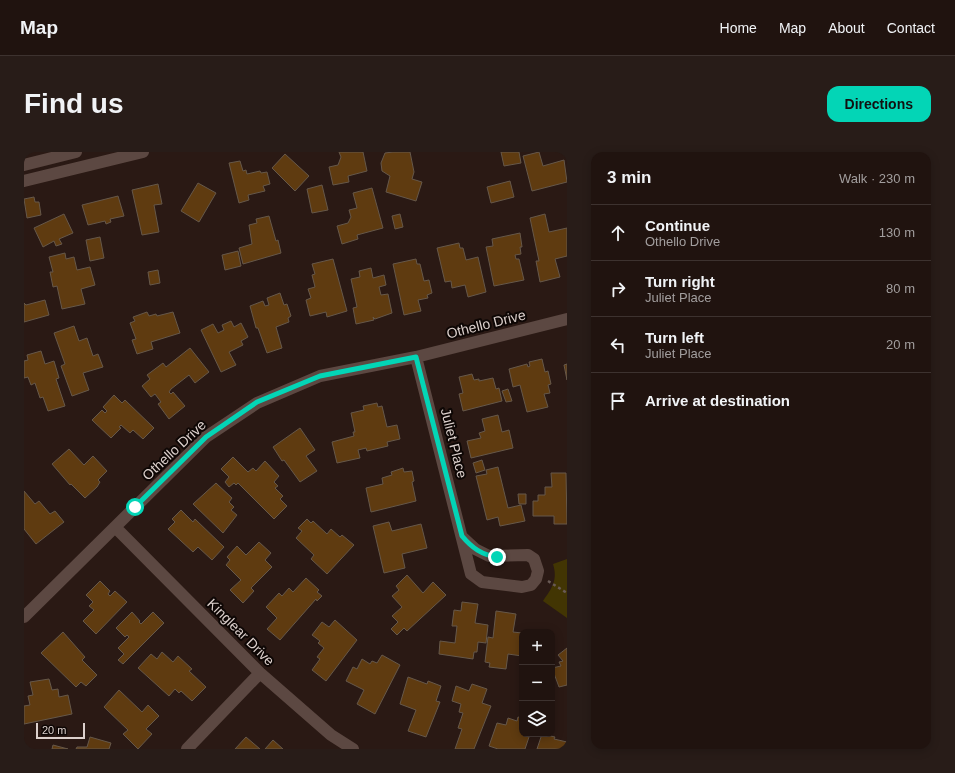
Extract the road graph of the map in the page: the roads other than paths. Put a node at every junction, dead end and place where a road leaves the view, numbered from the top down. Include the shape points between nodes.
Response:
1 (76, 152) edge
2 (143, 152) edge
3 (24, 165) edge
4 (24, 181) edge
5 (567, 319) edge
6 (416, 357) junction
7 (115, 527) junction
8 (462, 536) junction
9 (24, 617) edge
10 (260, 673) junction
11 (187, 749) edge
12 (353, 749) edge

1 - 3 street
2 - 4 street
5 - 6 street, Othello Drive
6 - 7 street, Othello Drive via 320,376 257,402 206,437
6 - 8 street, Juliet Place
7 - 9 street, Othello Drive
7 - 10 street, Kinglear Drive
8 - 8 street, Juliet Place via 475,549 489,556 528,554 536,563 538,575 534,582 526,587 493,585 478,580 467,566
10 - 11 street
10 - 12 street, Kinglear Drive via 331,735

